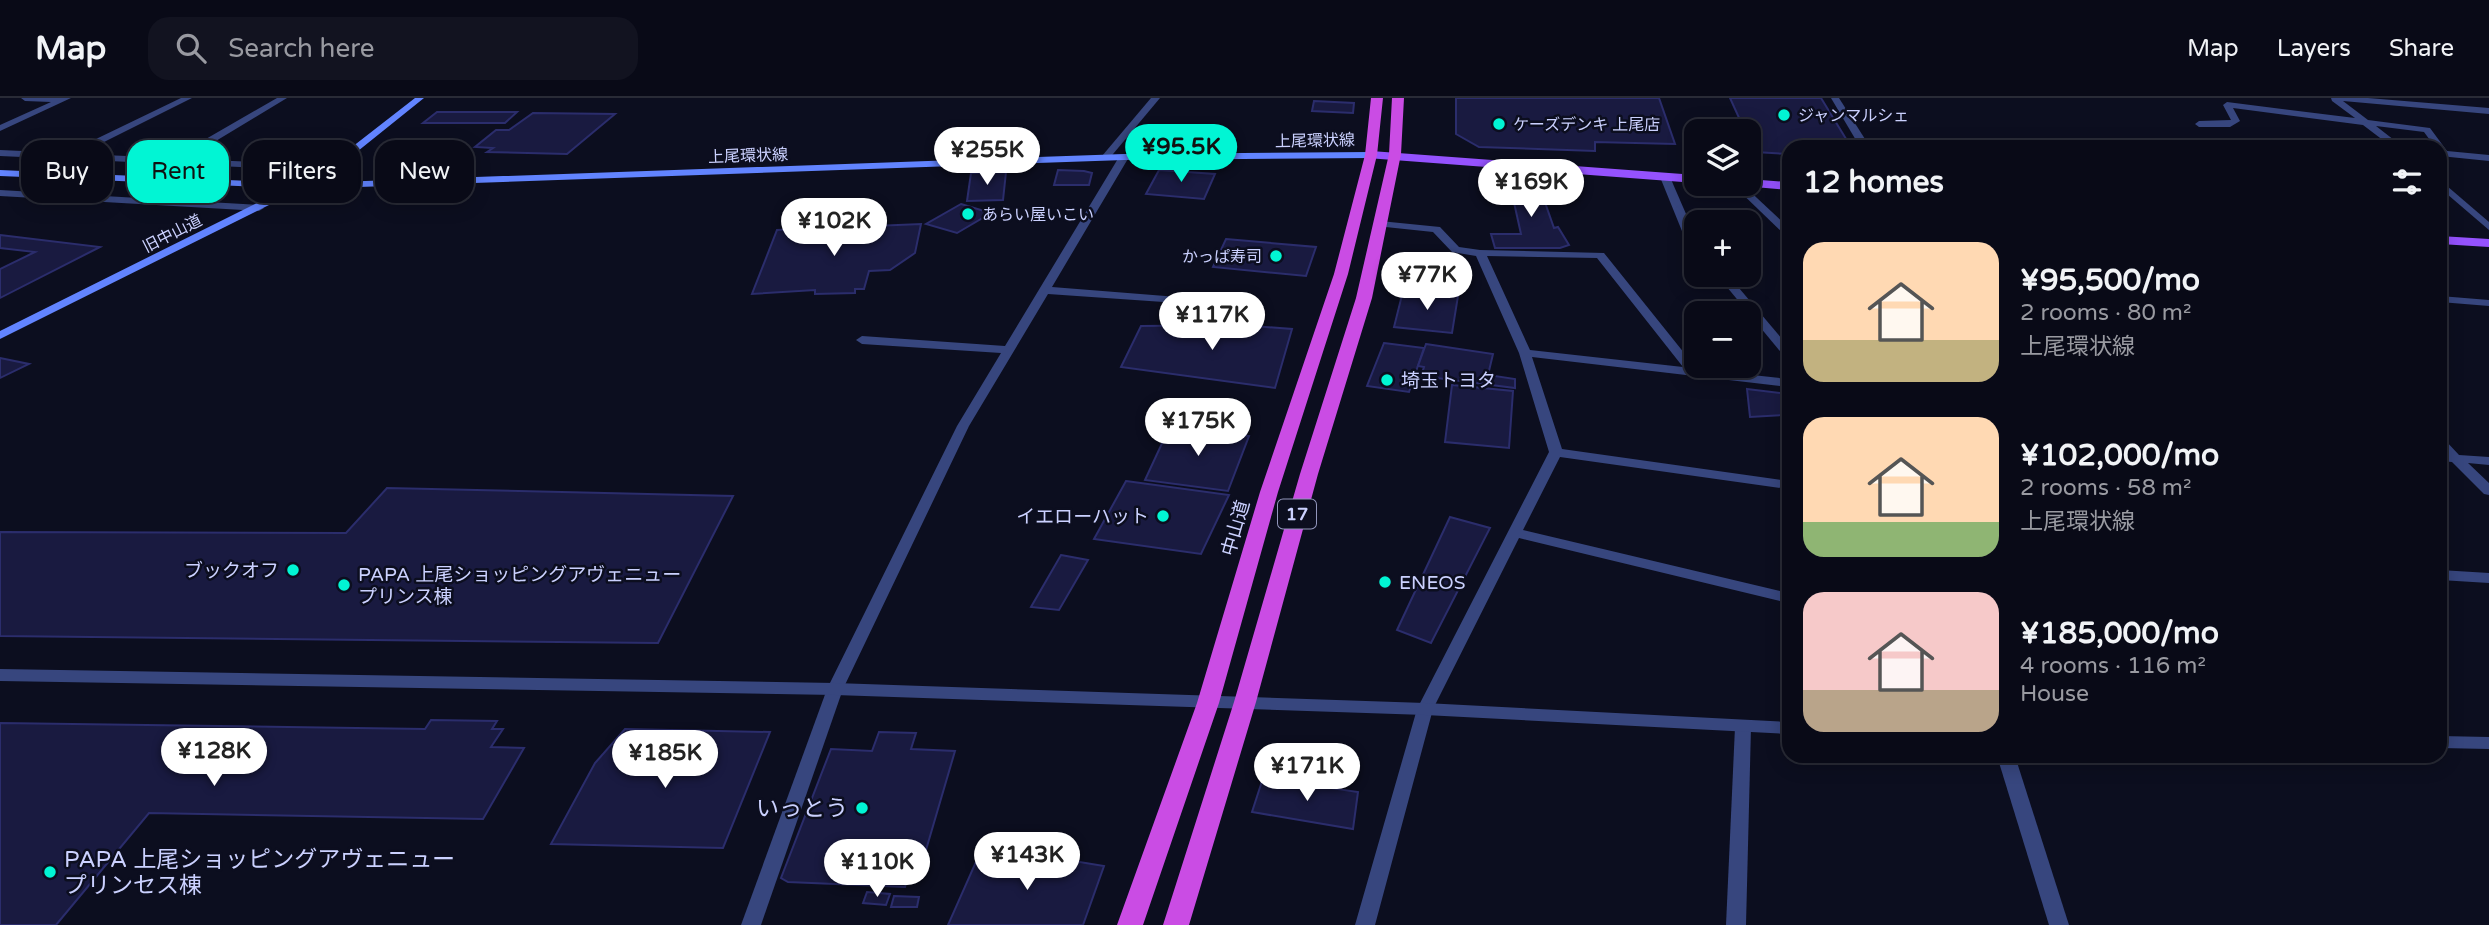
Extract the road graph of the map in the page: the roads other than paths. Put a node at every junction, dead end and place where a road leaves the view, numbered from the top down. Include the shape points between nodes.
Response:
1 (24, 98) edge
2 (188, 98) edge
3 (283, 98) edge
4 (420, 98) edge
5 (1156, 98) edge
6 (1377, 98) edge
7 (1398, 98) edge
8 (1835, 98) edge
9 (2336, 98) edge
10 (64, 99) edge
11 (2489, 111) edge
12 (2366, 123) junction
13 (2199, 124) dead end
14 (0, 128) edge
15 (101, 140) edge
16 (211, 140) edge
17 (1861, 140) edge
18 (2389, 140) edge
19 (2434, 140) edge
20 (361, 144) edge
21 (0, 153) edge
22 (21, 154) edge
23 (2447, 154) edge
24 (1371, 155) junction
25 (1395, 155) junction
26 (1124, 157) junction
27 (1105, 158) junction
28 (2489, 158) edge
29 (0, 173) edge
30 (1665, 177) junction
31 (1684, 178) edge
32 (243, 184) edge
33 (361, 184) edge
34 (1761, 184) edge
35 (1782, 186) edge
36 (2447, 189) edge
37 (0, 193) edge
38 (18, 194) junction
39 (1750, 196) edge
40 (0, 202) edge
41 (268, 203) edge
42 (259, 208) junction
43 (1684, 224) edge
44 (1380, 225) junction
45 (1782, 226) edge
46 (2489, 227) edge
47 (2447, 240) edge
48 (2489, 243) edge
49 (1480, 254) junction
50 (1732, 287) edge
51 (1045, 290) junction
52 (1178, 300) dead end
53 (2447, 300) edge
54 (2489, 303) edge
55 (0, 336) edge
56 (862, 340) dead end
57 (1782, 346) edge
58 (1009, 351) junction
59 (1525, 353) junction
60 (1684, 361) edge
61 (1684, 371) edge
62 (1745, 378) edge
63 (1782, 382) edge
64 (2447, 450) edge
65 (1556, 452) junction
66 (2447, 458) edge
67 (2454, 458) junction
68 (2489, 461) edge
69 (1782, 484) edge
70 (2489, 491) edge
71 (1517, 533) junction
72 (2447, 575) edge
73 (2489, 578) edge
74 (1782, 597) edge
75 (0, 675) edge
76 (835, 689) junction
77 (1245, 702) junction
78 (1208, 703) junction
79 (1425, 709) junction
80 (1743, 727) junction
81 (1782, 728) edge
82 (2447, 742) edge
83 (2489, 743) edge
84 (2008, 763) edge
85 (751, 925) edge
86 (1130, 925) edge
87 (1176, 925) edge
88 (1365, 925) edge
89 (1736, 925) edge
90 (2059, 925) edge

1 - 10 street
2 - 15 street
3 - 16 street
4 - 20 main road, 旧中山道
5 - 27 street
6 - 24 highway, 中山道 / 17
7 - 25 highway, 17
8 - 17 street
9 - 11 street
9 - 12 street
10 - 14 street
12 - 13 street via 2227,105 2236,121
12 - 18 street
12 - 19 street via 2427,130
21 - 22 street
23 - 28 street
24 - 25 main road
24 - 26 main road, 上尾環状線
24 - 78 highway, 中山道 / 17 via 1341,274 1269,492
25 - 30 main road
25 - 44 highway, 17
26 - 27 main road, 上尾環状線
26 - 51 street
27 - 33 main road, 上尾環状線
29 - 32 main road, 上尾環状線
30 - 31 main road
30 - 43 street
34 - 35 main road
36 - 46 street
37 - 38 street
38 - 40 street
38 - 42 street
39 - 45 street
41 - 42 main road, 旧中山道
42 - 55 main road, 旧中山道
44 - 49 street via 1437,229 1456,250
44 - 77 highway, 17 via 1364,298
47 - 48 main road
49 - 59 street
49 - 60 street via 1600,255
50 - 57 street
51 - 52 street
51 - 58 street
53 - 54 street
56 - 58 street
58 - 76 street via 963,426
59 - 61 street
59 - 65 street
62 - 63 street
64 - 67 street
65 - 69 street
65 - 71 street
66 - 67 street
67 - 68 street
67 - 70 street
71 - 74 street
71 - 79 street
72 - 73 street
75 - 76 street
76 - 78 street
76 - 85 street
77 - 78 street
77 - 79 street
77 - 87 highway, 17
78 - 86 highway, 中山道 / 17
79 - 80 street
79 - 88 street
80 - 81 street
80 - 89 street
82 - 83 street
84 - 90 street

